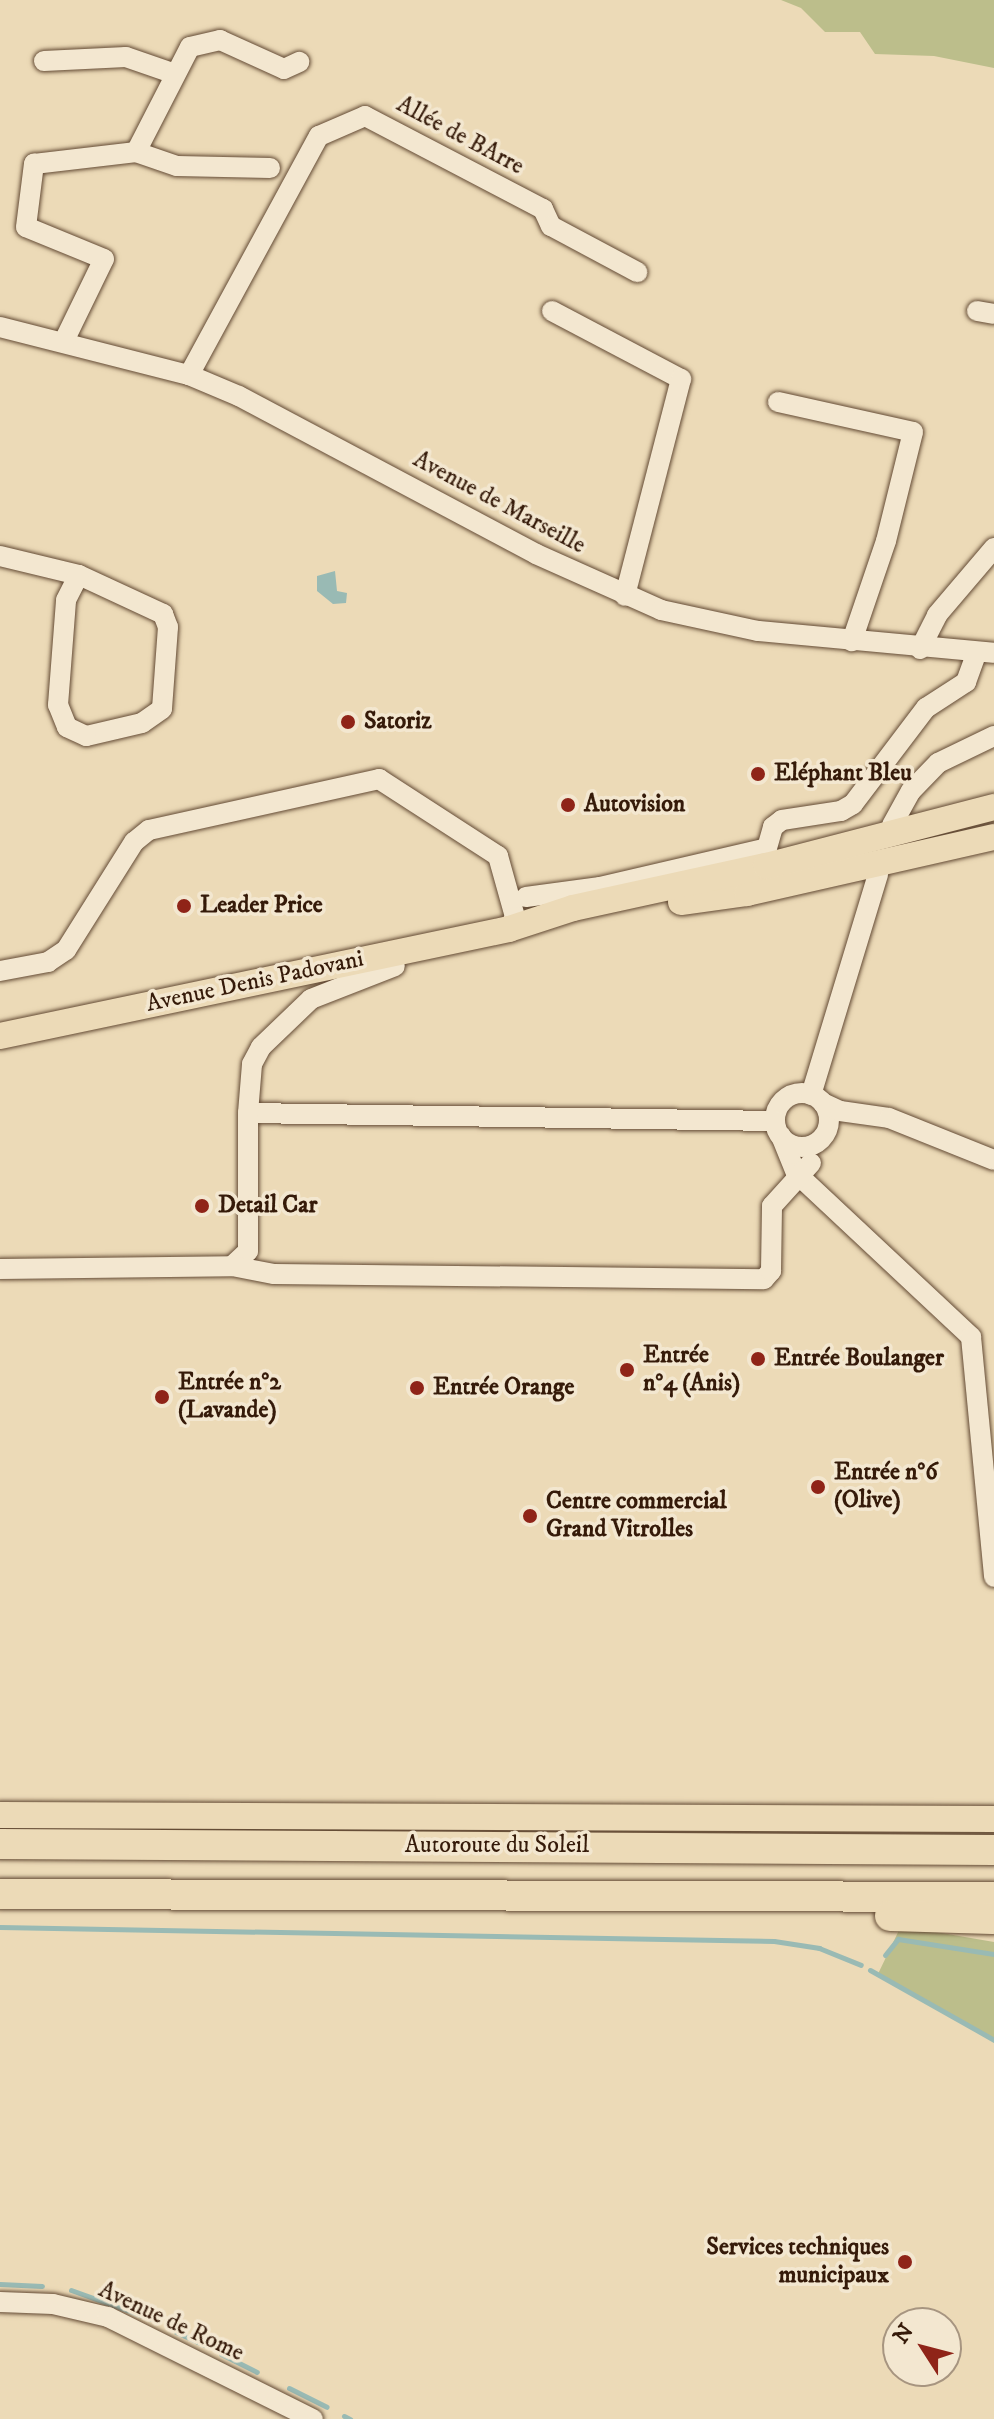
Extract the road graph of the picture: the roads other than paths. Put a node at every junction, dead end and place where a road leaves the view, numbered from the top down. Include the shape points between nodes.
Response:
1 (44, 61) dead end
2 (299, 62) dead end
3 (175, 74) junction
4 (136, 152) junction
5 (270, 168) dead end
6 (637, 272) dead end
7 (552, 311) dead end
8 (0, 327) edge
9 (64, 341) junction
10 (189, 375) junction
11 (778, 402) dead end
12 (994, 548) edge
13 (0, 556) edge
14 (79, 575) junction
15 (625, 596) junction
16 (852, 641) junction
17 (920, 649) junction
18 (986, 652) edge
19 (994, 736) edge
20 (994, 807) edge
21 (892, 825) dead end
22 (994, 837) tunnel mouth
23 (773, 857) junction
24 (878, 874) dead end
25 (508, 885) junction
26 (526, 897) junction
27 (704, 897) junction
28 (568, 918) junction
29 (509, 929) junction
30 (395, 966) joint
31 (0, 971) edge
32 (0, 1036) edge
33 (252, 1064) junction
34 (817, 1099) junction
35 (248, 1113) junction
36 (291, 1113) junction
37 (860, 1115) junction
38 (778, 1128) junction
39 (822, 1137) junction
40 (994, 1160) edge
41 (805, 1170) junction
42 (4, 1264) edge
43 (232, 1266) junction
44 (994, 1577) edge
45 (0, 1814) edge
46 (994, 1819) edge
47 (0, 1844) edge
48 (994, 1850) edge
49 (0, 1894) edge
50 (533, 1895) junction
51 (994, 1897) edge
52 (891, 1916) junction
53 (994, 1919) edge
54 (994, 1933) edge
55 (0, 2302) edge
56 (313, 2419) edge

1 - 3 street via 126,57
2 - 3 street via 284,69 220,40 190,47
3 - 4 street
4 - 5 street via 177,166
4 - 9 street via 34,164 26,227 104,259
6 - 10 street, Allée de BArre via 551,226 543,209 365,116 319,136
7 - 15 street via 681,379
8 - 9 street, Avenue de Marseille
9 - 10 street, Avenue de Marseille
10 - 15 street, Avenue de Marseille via 293,423
11 - 16 street via 913,432 886,541
12 - 17 street via 937,615
13 - 14 street
14 - 14 street via 66,600 58,705 67,727 86,736 142,723 162,709 168,627 151,605
15 - 16 street, Avenue de Marseille via 695,619
16 - 17 street, Avenue de Marseille
17 - 18 street, Avenue de Marseille
18 - 23 street via 966,682 926,708 853,804 841,811 782,820 773,827
19 - 21 street via 953,751 938,763 911,791
20 - 23 main road, Avenue Denis Padovani
22 - 27 main road, Avenue Denis Padovani via 747,893
23 - 26 street
23 - 27 main road via 965,829 939,841
23 - 28 main road, Avenue Denis Padovani
24 - 34 street
25 - 26 street
25 - 29 street via 515,917
25 - 31 street via 494,852 379,779 149,830 134,842 66,950 48,962
26 - 28 street
27 - 28 main road, Avenue Denis Padovani
28 - 29 main road, Avenue Denis Padovani
28 - 30 main road, Avenue Denis Padovani
29 - 32 main road, Avenue Denis Padovani
30 - 33 street via 311,999 282,1022
33 - 35 street
33 - 36 street via 271,1103
34 - 37 street
34 - 38 street via 784,1100
34 - 39 street via 829,1117
35 - 36 street
35 - 43 street via 248,1251
36 - 38 street
37 - 39 street
37 - 40 street via 889,1118
38 - 39 street via 802,1147
38 - 41 street
39 - 41 street
41 - 43 street via 772,1206 771,1271 764,1279 274,1274
41 - 44 street via 971,1337
42 - 43 street
45 - 46 main road
47 - 48 highway, Autoroute du Soleil
49 - 50 highway, Autoroute du Soleil
50 - 51 highway, Autoroute du Soleil
50 - 52 highway via 686,1908
52 - 53 highway
52 - 54 highway
55 - 56 street, Avenue de Rome via 53,2304 108,2317

